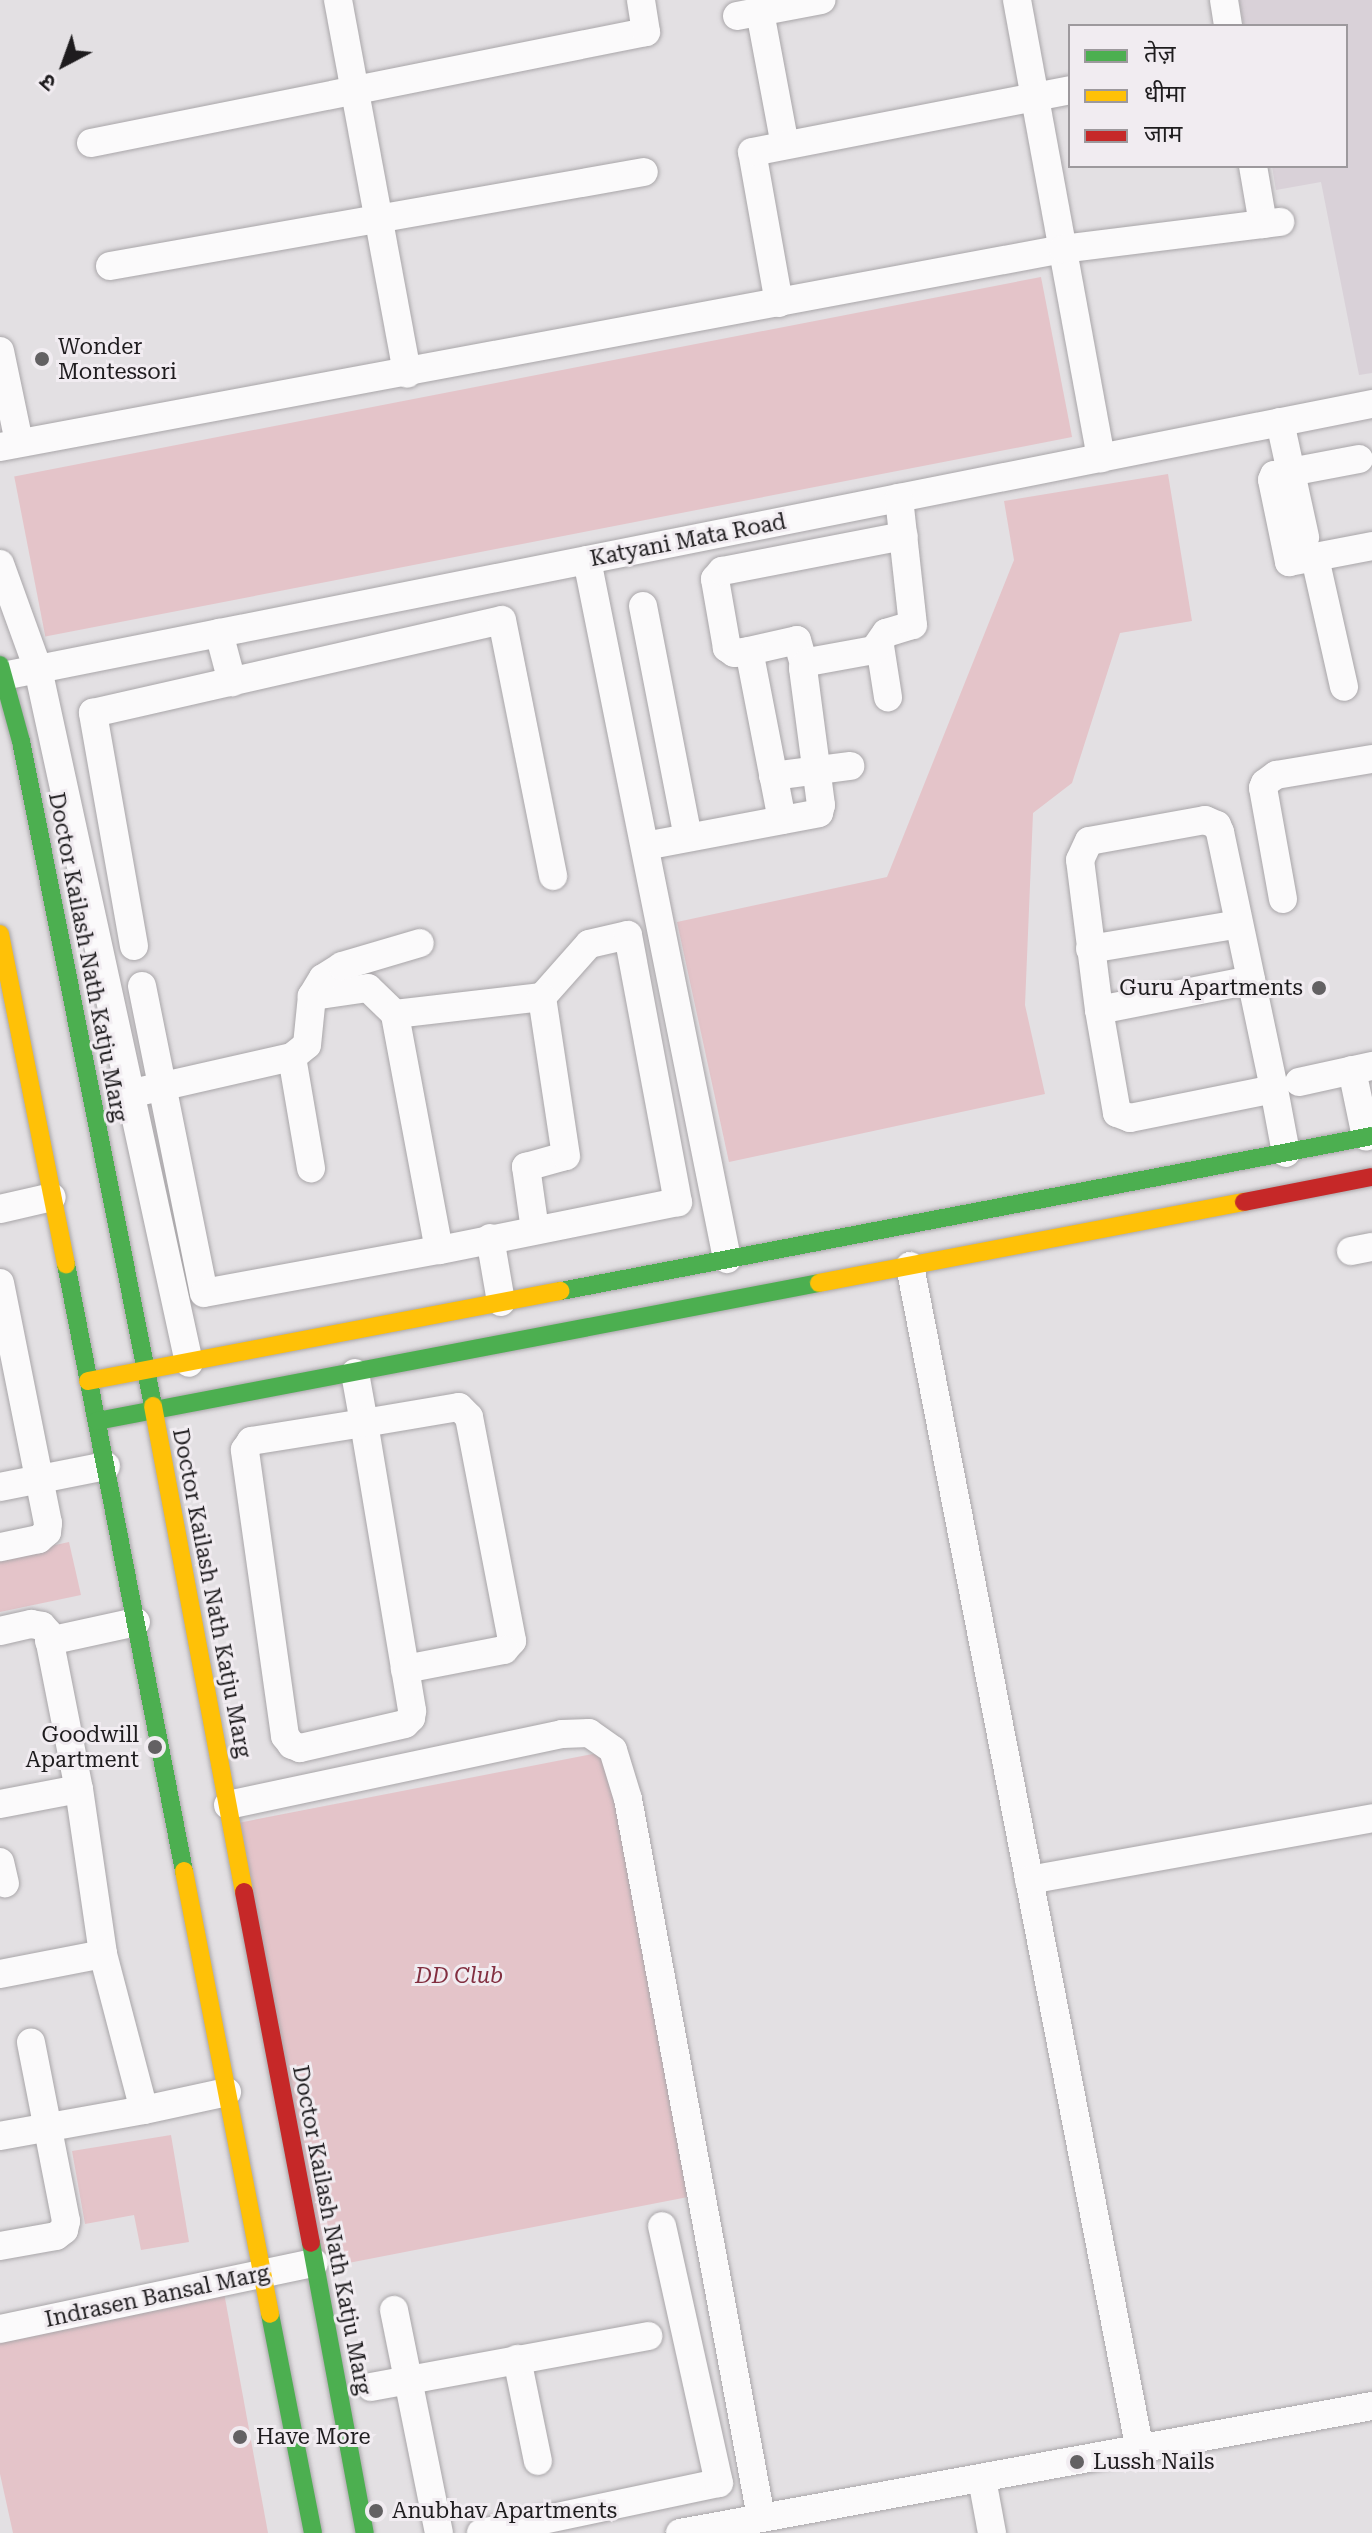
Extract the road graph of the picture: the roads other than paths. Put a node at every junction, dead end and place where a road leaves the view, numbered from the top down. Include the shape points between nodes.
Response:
1 (338, 0) edge
2 (641, 0) edge
3 (821, 0) edge
4 (1017, 0) edge
5 (1224, 0) edge
6 (1228, 24) edge
7 (353, 89) junction
8 (1068, 90) edge
9 (1035, 96) junction
10 (91, 143) dead end
11 (785, 145) junction
12 (1254, 168) edge
13 (644, 172) dead end
14 (377, 221) junction
15 (1063, 249) junction
16 (110, 266) dead end
17 (779, 303) junction
18 (0, 351) edge
19 (407, 374) junction
20 (1372, 404) edge
21 (1280, 422) junction
22 (10, 445) edge
23 (1101, 458) junction
24 (1359, 459) dead end
25 (1291, 472) junction
26 (899, 498) junction
27 (904, 536) junction
28 (1372, 546) edge
29 (1310, 548) junction
30 (587, 560) junction
31 (0, 564) edge
32 (643, 606) dead end
33 (219, 633) junction
34 (880, 646) junction
35 (749, 651) junction
36 (804, 665) junction
37 (38, 669) junction
38 (2, 670) edge
39 (232, 682) junction
40 (1344, 687) dead end
41 (888, 697) dead end
42 (1372, 759) edge
43 (850, 766) dead end
44 (817, 771) junction
45 (773, 776) junction
46 (782, 820) junction
47 (688, 837) junction
48 (645, 846) junction
49 (553, 876) dead end
50 (123, 888) junction
51 (86, 895) junction
52 (1283, 899) dead end
53 (1239, 924) junction
54 (0, 934) edge
55 (420, 943) dead end
56 (134, 946) dead end
57 (1090, 949) junction
58 (1251, 980) junction
59 (142, 986) dead end
60 (312, 996) junction
61 (542, 997) junction
62 (1099, 1010) junction
63 (395, 1014) junction
64 (292, 1057) junction
65 (1362, 1068) edge
66 (1286, 1085) junction
67 (161, 1087) junction
68 (128, 1094) junction
69 (92, 1102) junction
70 (1369, 1137) edge
71 (1286, 1153) junction
72 (311, 1168) dead end
73 (1372, 1177) edge
74 (52, 1197) junction
75 (0, 1209) edge
76 (535, 1230) junction
77 (490, 1238) junction
78 (439, 1250) junction
79 (727, 1259) junction
80 (910, 1266) junction
81 (0, 1283) edge
82 (501, 1302) junction
83 (189, 1363) junction
84 (145, 1370) junction
85 (355, 1373) junction
86 (88, 1381) junction
87 (154, 1411) junction
88 (97, 1421) junction
89 (364, 1423) junction
90 (106, 1466) junction
91 (38, 1480) junction
92 (0, 1487) edge
93 (0, 1547) edge
94 (136, 1622) junction
95 (0, 1631) edge
96 (49, 1641) junction
97 (405, 1669) junction
98 (79, 1789) junction
99 (0, 1804) edge
100 (228, 1805) junction
101 (1372, 1818) edge
102 (1029, 1880) junction
103 (103, 1954) junction
104 (0, 1974) edge
105 (31, 2042) dead end
106 (227, 2092) junction
107 (144, 2110) junction
108 (50, 2127) junction
109 (0, 2136) edge
110 (662, 2226) dead end
111 (0, 2246) edge
112 (314, 2263) junction
113 (263, 2274) junction
114 (394, 2310) dead end
115 (0, 2329) edge
116 (648, 2336) dead end
117 (517, 2359) junction
118 (408, 2380) junction
119 (371, 2387) dead end
120 (1372, 2406) edge
121 (1140, 2450) junction
122 (538, 2461) dead end
123 (982, 2479) junction
124 (761, 2517) junction
125 (313, 2533) edge
126 (365, 2533) edge
127 (439, 2533) edge
128 (481, 2533) edge
129 (680, 2533) edge
130 (992, 2533) edge

1 - 7 street
2 - 7 street via 646,32
3 - 11 street via 748,14
4 - 9 street
5 - 6 street
7 - 10 street
7 - 14 street
8 - 9 street
9 - 11 street
9 - 15 street
11 - 17 street via 752,152
12 - 15 street via 1271,223
13 - 14 street
14 - 16 street
14 - 19 street
15 - 17 street
15 - 23 street
17 - 19 street
18 - 22 street
19 - 22 street
20 - 21 street, Katyani Mata Road
21 - 23 street, Katyani Mata Road
21 - 25 street
23 - 26 street, Katyani Mata Road
24 - 25 street
25 - 29 street
26 - 27 street
26 - 30 street, Katyani Mata Road
27 - 34 street via 913,625 886,633
27 - 35 street via 718,574 714,584 727,648 734,653
28 - 29 street
29 - 40 street
30 - 33 street, Katyani Mata Road
30 - 48 street
31 - 37 street
32 - 47 street
33 - 37 street, Katyani Mata Road
33 - 39 street
34 - 36 street
34 - 41 street
35 - 36 street via 797,640
35 - 45 street
36 - 44 street
37 - 38 street, Katyani Mata Road
37 - 51 street
38 - 69 main road, Doctor Kailash Nath Katju Marg via 21,741
39 - 49 street via 502,620
39 - 50 street via 93,713
42 - 52 street via 1276,775 1265,783
43 - 44 street
44 - 45 street
44 - 46 street via 819,813
45 - 46 street
46 - 47 street
47 - 48 street
48 - 79 street
50 - 51 street
50 - 56 street
51 - 68 street
53 - 57 street
53 - 57 street via 1220,832 1211,821 1097,838 1083,848 1080,860
53 - 58 street
54 - 74 main road
55 - 60 street via 342,966 323,978
57 - 62 street
58 - 62 street
58 - 66 street
59 - 67 street
60 - 63 street via 368,988
60 - 64 street via 307,1045
61 - 63 street
61 - 76 street via 566,1156 526,1167
61 - 76 street via 589,944 628,935 678,1202
62 - 66 street via 1114,1106 1124,1117
63 - 78 street
64 - 67 street
64 - 72 street
65 - 66 street
65 - 70 street
66 - 71 street
67 - 68 street
67 - 78 street via 204,1293
68 - 69 street
68 - 83 street
69 - 84 main road, Doctor Kailash Nath Katju Marg
70 - 71 main road
71 - 79 main road
73 - 80 main road
74 - 75 street
74 - 86 main road
76 - 77 street
77 - 78 street
77 - 82 street
79 - 82 main road
80 - 85 main road
80 - 102 street
81 - 91 street
82 - 83 main road
83 - 84 main road
84 - 86 main road
84 - 87 main road, Doctor Kailash Nath Katju Marg
85 - 87 main road
85 - 89 street
86 - 88 main road
87 - 88 main road
87 - 100 main road, Doctor Kailash Nath Katju Marg
88 - 90 main road
89 - 97 street
89 - 97 street via 459,1407 469,1417 511,1636 504,1650
89 - 97 street via 251,1441 245,1450 285,1736 300,1748 405,1724 412,1711
90 - 91 street
90 - 94 main road
91 - 92 street
91 - 93 street via 47,1532 39,1539
94 - 96 street
94 - 106 main road
95 - 96 street via 42,1626
96 - 98 street
98 - 99 street
98 - 103 street
100 - 112 main road, Doctor Kailash Nath Katju Marg
100 - 124 street via 562,1734 589,1733 613,1750 628,1799
101 - 102 street
102 - 121 street
103 - 104 street
103 - 107 street
105 - 108 street
106 - 107 street
106 - 113 main road
107 - 108 street
108 - 109 street
108 - 111 street via 64,2230
110 - 128 street via 719,2483
112 - 113 street, Indrasen Bansal Marg
112 - 126 main road, Doctor Kailash Nath Katju Marg
113 - 115 street, Indrasen Bansal Marg
113 - 125 main road
114 - 118 street
116 - 117 street
117 - 118 street
117 - 122 street
118 - 119 street
118 - 127 street
120 - 121 street
121 - 123 street
123 - 124 street
123 - 130 street
124 - 129 street

